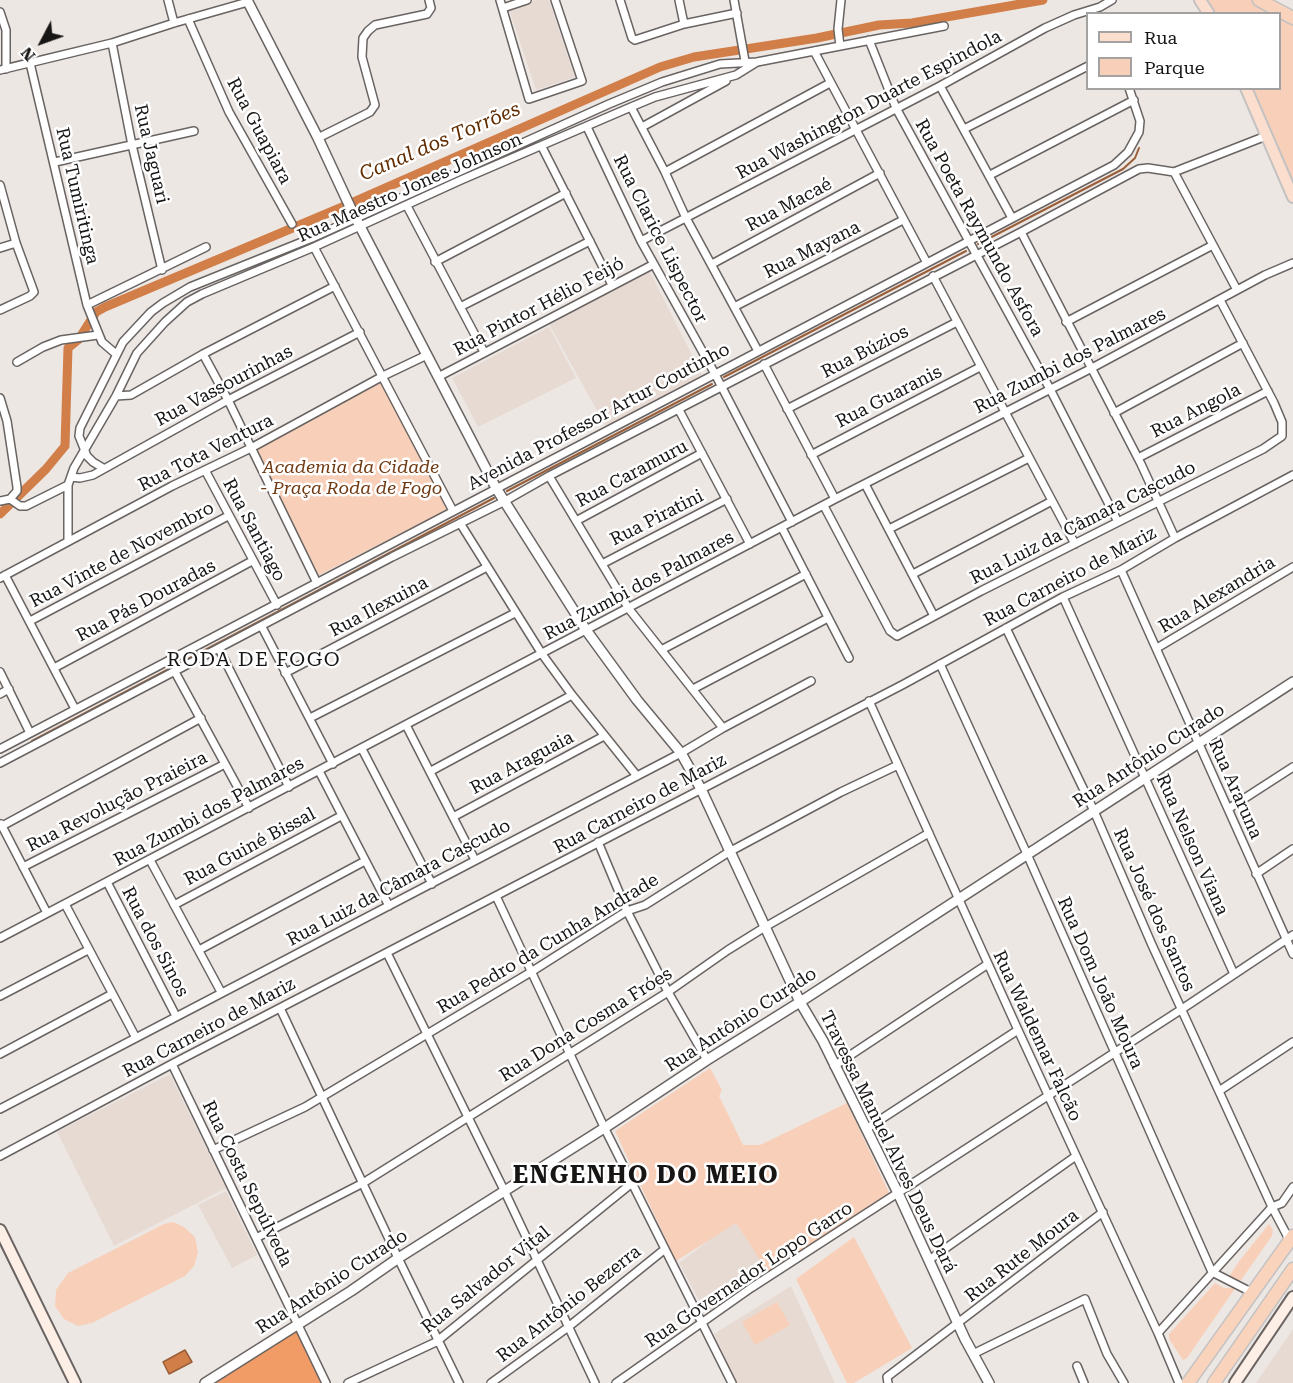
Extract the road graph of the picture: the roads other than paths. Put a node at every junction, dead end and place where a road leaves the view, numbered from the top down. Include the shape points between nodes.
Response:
1 (168, 0) edge
2 (429, 0) edge
3 (527, 0) edge
4 (555, 0) edge
5 (620, 0) edge
6 (679, 0) edge
7 (734, 0) edge
8 (841, 0) edge
9 (1112, 0) edge
10 (1258, 0) edge
11 (247, 1) edge
12 (502, 4) edge
13 (1101, 10) edge
14 (0, 12) edge
15 (1086, 12) edge
16 (737, 13) junction
17 (1293, 18) edge
18 (188, 19) junction
19 (174, 22) junction
20 (684, 24) junction
21 (944, 26) dead end
22 (869, 40) junction
23 (112, 44) junction
24 (840, 46) junction
25 (814, 51) junction
26 (745, 57) junction
27 (757, 62) junction
28 (30, 63) junction
29 (1086, 67) edge
30 (3, 70) edge
31 (736, 75) junction
32 (830, 83) junction
33 (940, 86) junction
34 (1130, 90) edge
35 (1247, 90) edge
36 (1134, 100) junction
37 (631, 107) junction
38 (896, 108) junction
39 (642, 127) junction
40 (587, 128) junction
41 (856, 129) junction
42 (964, 129) junction
43 (194, 131) dead end
44 (1266, 136) junction
45 (318, 138) junction
46 (132, 145) junction
47 (542, 147) junction
48 (55, 162) junction
49 (665, 172) junction
50 (1174, 172) junction
51 (880, 173) junction
52 (990, 175) junction
53 (0, 187) edge
54 (566, 193) junction
55 (1293, 197) edge
56 (407, 206) junction
57 (356, 218) junction
58 (686, 218) junction
59 (1012, 218) junction
60 (903, 220) junction
61 (292, 224) dead end
62 (1021, 232) junction
63 (590, 241) junction
64 (642, 241) junction
65 (969, 242) junction
66 (16, 243) junction
67 (1213, 245) junction
68 (206, 247) dead end
69 (314, 247) junction
70 (0, 248) edge
71 (976, 255) junction
72 (435, 262) junction
73 (927, 263) junction
74 (1293, 263) edge
75 (654, 264) junction
76 (712, 264) junction
77 (162, 270) junction
78 (933, 276) junction
79 (612, 285) junction
80 (335, 286) junction
81 (1237, 290) junction
82 (1220, 300) junction
83 (87, 305) junction
84 (460, 307) junction
85 (734, 307) junction
86 (0, 310) edge
87 (957, 322) junction
88 (1066, 322) junction
89 (360, 332) junction
90 (98, 335) junction
91 (1243, 343) junction
92 (758, 351) junction
93 (484, 352) junction
94 (116, 354) junction
95 (204, 354) junction
96 (427, 354) junction
97 (17, 362) dead end
98 (764, 364) junction
99 (980, 367) junction
100 (1090, 369) junction
101 (715, 374) junction
102 (383, 376) junction
103 (438, 377) junction
104 (721, 387) junction
105 (1050, 389) junction
106 (1268, 391) junction
107 (116, 396) junction
108 (0, 399) edge
109 (228, 400) junction
110 (787, 409) junction
111 (679, 410) junction
112 (1004, 412) junction
113 (1114, 413) junction
114 (251, 448) junction
115 (84, 450) junction
116 (702, 453) junction
117 (811, 455) junction
118 (1029, 458) junction
119 (1138, 458) junction
120 (103, 468) junction
121 (205, 470) junction
122 (549, 476) junction
123 (1293, 476) edge
124 (69, 481) junction
125 (865, 484) junction
126 (496, 488) junction
127 (727, 499) junction
128 (835, 499) junction
129 (11, 500) junction
130 (0, 501) edge
131 (505, 501) junction
132 (1052, 501) junction
133 (1159, 501) junction
134 (824, 506) junction
135 (453, 511) junction
136 (228, 516) junction
137 (576, 521) junction
138 (792, 522) junction
139 (1118, 522) junction
140 (460, 523) junction
141 (782, 528) junction
142 (889, 529) junction
143 (1175, 538) junction
144 (68, 541) junction
145 (750, 544) junction
146 (1075, 544) junction
147 (252, 561) junction
148 (602, 564) junction
149 (487, 567) junction
150 (1293, 567) edge
151 (1121, 570) junction
152 (806, 574) junction
153 (913, 574) junction
154 (3, 576) edge
155 (317, 583) junction
156 (1063, 597) junction
157 (277, 605) junction
158 (629, 609) junction
159 (515, 613) junction
160 (934, 616) junction
161 (828, 618) junction
162 (30, 621) junction
163 (262, 627) junction
164 (1006, 628) junction
165 (586, 630) junction
166 (1157, 648) junction
167 (219, 649) junction
168 (663, 649) junction
169 (542, 654) junction
170 (849, 658) dead end
171 (940, 664) junction
172 (54, 668) junction
173 (0, 672) edge
174 (175, 672) junction
175 (285, 673) junction
176 (811, 681) dead end
177 (1293, 682) edge
178 (9, 689) junction
179 (693, 689) junction
180 (0, 694) edge
181 (572, 695) junction
182 (869, 700) junction
183 (75, 709) junction
184 (201, 718) junction
185 (310, 718) junction
186 (406, 725) junction
187 (723, 728) junction
188 (30, 733) junction
189 (604, 736) junction
190 (1199, 744) junction
191 (0, 749) edge
192 (362, 749) junction
193 (681, 753) junction
194 (0, 763) edge
195 (225, 764) junction
196 (333, 764) junction
197 (898, 765) junction
198 (1293, 767) edge
199 (319, 771) junction
200 (430, 771) junction
201 (637, 776) junction
202 (1146, 778) junction
203 (289, 787) junction
204 (701, 789) junction
205 (249, 808) junction
206 (1228, 809) junction
207 (1094, 811) junction
208 (341, 816) junction
209 (453, 817) junction
210 (1, 824) edge
211 (928, 833) junction
212 (598, 842) junction
213 (1293, 849) edge
214 (729, 852) junction
215 (1027, 854) junction
216 (150, 860) junction
217 (475, 860) junction
218 (365, 861) junction
219 (23, 867) junction
220 (1256, 874) junction
221 (107, 882) junction
222 (432, 884) junction
223 (496, 896) junction
224 (959, 898) junction
225 (64, 904) junction
226 (174, 905) junction
227 (389, 906) junction
228 (627, 911) junction
229 (47, 913) junction
230 (765, 927) junction
231 (1, 935) edge
232 (1290, 937) edge
233 (88, 950) junction
234 (198, 950) junction
235 (387, 953) junction
236 (1293, 954) edge
237 (988, 964) junction
238 (531, 972) junction
239 (1233, 974) junction
240 (221, 992) junction
241 (668, 992) junction
242 (112, 994) junction
243 (0, 996) edge
244 (800, 1002) junction
245 (279, 1008) junction
246 (1182, 1009) junction
247 (176, 1016) junction
248 (1018, 1030) junction
249 (426, 1034) junction
250 (136, 1038) junction
251 (1293, 1042) edge
252 (569, 1053) junction
253 (1115, 1053) junction
254 (0, 1054) edge
255 (707, 1060) junction
256 (172, 1064) junction
257 (834, 1066) junction
258 (1219, 1091) junction
259 (1048, 1095) junction
260 (323, 1096) junction
261 (0, 1109) edge
262 (467, 1117) junction
263 (604, 1127) junction
264 (866, 1130) junction
265 (213, 1150) junction
266 (0, 1156) edge
267 (1076, 1156) junction
268 (363, 1183) junction
269 (632, 1183) junction
270 (1293, 1186) edge
271 (504, 1190) junction
272 (898, 1193) junction
273 (1272, 1207) junction
274 (1103, 1212) junction
275 (0, 1230) edge
276 (256, 1238) junction
277 (1291, 1238) edge
278 (665, 1249) junction
279 (398, 1258) junction
280 (536, 1260) junction
281 (929, 1260) junction
282 (1293, 1269) edge
283 (1212, 1272) junction
284 (1253, 1294) junction
285 (1293, 1297) edge
286 (703, 1322) junction
287 (957, 1322) junction
288 (297, 1325) junction
289 (567, 1328) junction
290 (1158, 1333) junction
291 (439, 1340) junction
292 (973, 1354) junction
293 (1077, 1366) dead end
294 (75, 1383) edge
295 (205, 1383) edge
296 (326, 1383) edge
297 (348, 1383) edge
298 (459, 1383) edge
299 (491, 1383) edge
300 (595, 1383) edge
301 (616, 1383) edge
302 (732, 1383) edge
303 (888, 1383) edge
304 (988, 1383) edge
305 (1084, 1383) edge
306 (1124, 1383) edge
307 (1179, 1383) edge
308 (1188, 1383) edge
309 (1214, 1383) edge
310 (1235, 1383) edge

1 - 19 street
2 - 45 street via 428,14 375,25 368,31 363,38 362,57 375,105 370,112
3 - 12 street
4 - 12 street via 582,81 529,99
5 - 20 street via 635,39
6 - 20 street
7 - 16 street
8 - 24 street
9 - 13 street, Rua Washington Duarte Espindola
10 - 17 highway
11 - 18 street
11 - 45 street, Travessa Manuel Alves Deus Dará
14 - 30 street via 7,39
15 - 33 street, Rua Washington Duarte Espindola via 1045,28
16 - 20 street
16 - 26 street
18 - 19 street
18 - 61 street, Rua Guapiara via 229,112
19 - 23 street
21 - 22 street, Rua Maestro Jones Johnson
22 - 24 street, Rua Maestro Jones Johnson
22 - 38 street, Rua Poeta Raymundo Asfora
23 - 28 street
23 - 46 street, Rua Jaguari
24 - 25 street, Rua Maestro Jones Johnson
25 - 27 street, Rua Maestro Jones Johnson
25 - 32 street
26 - 27 street, Rua Maestro Jones Johnson
26 - 57 street, Rua Maestro Jones Johnson via 662,82
27 - 31 street, Rua Maestro Jones Johnson
28 - 30 street
28 - 48 street, Rua Tumiritinga
29 - 42 street
31 - 37 street, Rua Maestro Jones Johnson
31 - 39 street
32 - 41 street
32 - 49 street
33 - 38 street, Rua Washington Duarte Espindola
33 - 42 street
34 - 36 street, Avenida Professor Artur Coutinho
35 - 44 main road
36 - 52 street
36 - 59 street, Avenida Professor Artur Coutinho via 1139,132 1121,159
37 - 39 street
37 - 40 street, Rua Maestro Jones Johnson
38 - 41 street, Rua Washington Duarte Espindola
38 - 65 street, Rua Poeta Raymundo Asfora
39 - 49 street
40 - 47 street, Rua Maestro Jones Johnson
40 - 64 street, Rua Clarice Lispector
41 - 51 street
41 - 58 street, Rua Washington Duarte Espindola
42 - 52 street
43 - 46 street
44 - 50 street
44 - 55 main road
45 - 57 street, Travessa Manuel Alves Deus Dará
46 - 48 street
46 - 77 street, Rua Jaguari
47 - 54 street
47 - 56 street, Rua Maestro Jones Johnson
48 - 83 street, Rua Tumiritinga
49 - 58 street
50 - 62 street, Avenida Professor Artur Coutinho via 1139,168
50 - 67 street
51 - 60 street
51 - 76 street, Rua Macaé
52 - 59 street
53 - 66 street
54 - 63 street
54 - 72 street
56 - 57 street, Rua Maestro Jones Johnson
56 - 72 street
57 - 69 street, Rua Maestro Jones Johnson
57 - 94 street, Rua Maestro Jones Johnson via 183,290 140,323
57 - 96 street, Travessa Manuel Alves Deus Dará
58 - 64 street, Rua Washington Duarte Espindola
58 - 76 street
59 - 65 street, Avenida Professor Artur Coutinho
60 - 73 street
60 - 85 street, Rua Mayana
62 - 71 street, Avenida Professor Artur Coutinho
62 - 88 street
63 - 79 street
63 - 84 street
64 - 75 street, Rua Clarice Lispector
65 - 71 street, Rua Poeta Raymundo Asfora
65 - 73 street, Avenida Professor Artur Coutinho
66 - 70 street
66 - 86 street via 34,292
67 - 81 street
67 - 88 street
68 - 77 street
69 - 80 street
69 - 107 street, Rua Maestro Jones Johnson via 186,302 137,353
71 - 78 street, Avenida Professor Artur Coutinho
71 - 105 street, Rua Poeta Raymundo Asfora
72 - 84 street
73 - 92 street, Avenida Professor Artur Coutinho
74 - 81 street, Rua Zumbi dos Palmares
75 - 79 street, Rua Pintor Hélio Feijó
75 - 101 street, Rua Clarice Lispector
76 - 85 street
77 - 83 street
78 - 87 street
78 - 98 street, Avenida Professor Artur Coutinho
79 - 93 street, Rua Pintor Hélio Feijó
80 - 89 street
80 - 95 street
81 - 82 street, Rua Zumbi dos Palmares
82 - 91 street
82 - 100 street, Rua Zumbi dos Palmares
83 - 90 street, Rua Tumiritinga
84 - 93 street
85 - 92 street
87 - 99 street
87 - 110 street, Rua Búzios
88 - 100 street
89 - 102 street
89 - 109 street, Rua Vassourinhas
90 - 94 street, Rua Tumiritinga
90 - 97 street via 61,340
91 - 106 street
91 - 113 street
92 - 101 street, Avenida Professor Artur Coutinho
93 - 103 street, Rua Pintor Hélio Feijó
94 - 115 street, Rua Maestro Jones Johnson via 79,430
95 - 107 street via 130,395
95 - 109 street
96 - 102 street, Rua Tota Ventura
96 - 103 street, Travessa Manuel Alves Deus Dará
98 - 104 street, Avenida Professor Artur Coutinho
98 - 110 street
99 - 112 street
99 - 117 street, Rua Guaranis
100 - 105 street, Rua Zumbi dos Palmares
100 - 113 street
101 - 104 street, Rua Clarice Lispector
101 - 126 street, Avenida Professor Artur Coutinho
102 - 114 street, Rua Tota Ventura
102 - 135 street
103 - 126 street, Travessa Manuel Alves Deus Dará
104 - 111 street, Avenida Professor Artur Coutinho
104 - 138 street, Rua Clarice Lispector
105 - 112 street, Rua Zumbi dos Palmares
105 - 139 street, Rua Poeta Raymundo Asfora
106 - 119 street, Rua Angola
106 - 133 street, Rua Luiz da Câmara Cascudo via 1283,435
107 - 115 street, Rua Maestro Jones Johnson
108 - 129 street via 17,487
109 - 114 street
109 - 120 street, Rua Vassourinhas
110 - 117 street
111 - 116 street
111 - 122 street, Avenida Professor Artur Coutinho
112 - 118 street
112 - 125 street, Rua Zumbi dos Palmares
113 - 119 street
114 - 121 street, Rua Tota Ventura
114 - 155 street
115 - 120 street via 89,459
115 - 124 street, Rua Maestro Jones Johnson
116 - 127 street
116 - 137 street, Rua Caramuru
117 - 128 street
118 - 132 street
118 - 142 street
119 - 133 street
120 - 124 street, Rua Vassourinhas
121 - 136 street, Rua Santiago
121 - 144 street, Rua Tota Ventura
122 - 131 street, Avenida Professor Artur Coutinho
122 - 137 street
123 - 143 street, Rua Carneiro de Mariz
124 - 129 street via 31,504 20,506
124 - 144 street
125 - 128 street, Rua Zumbi dos Palmares
125 - 142 street
126 - 131 street, Travessa Manuel Alves Deus Dará
126 - 135 street, Avenida Professor Artur Coutinho
127 - 145 street
127 - 148 street, Rua Piratini
128 - 134 street, Rua Zumbi dos Palmares
129 - 130 street
131 - 140 street, Avenida Professor Artur Coutinho
131 - 165 street, Travessa Manuel Alves Deus Dará
132 - 146 street
132 - 153 street
133 - 139 street, Rua Luiz da Câmara Cascudo
133 - 143 street
134 - 138 street, Rua Zumbi dos Palmares
134 - 160 street, Rua Luiz da Câmara Cascudo via 890,631 895,636
135 - 155 street, Avenida Professor Artur Coutinho
136 - 147 street, Rua Santiago
136 - 162 street, Rua Vinte de Novembro
137 - 148 street
138 - 141 street, Rua Zumbi dos Palmares
139 - 146 street, Rua Luiz da Câmara Cascudo
140 - 149 street
140 - 163 street, Avenida Professor Artur Coutinho
141 - 145 street, Rua Zumbi dos Palmares
141 - 152 street
142 - 153 street
143 - 151 street, Rua Carneiro de Mariz
144 - 154 street, Rua Tota Ventura
145 - 158 street, Rua Zumbi dos Palmares
146 - 160 street, Rua Luiz da Câmara Cascudo
147 - 157 street, Rua Santiago
147 - 172 street, Rua Pás Douradas
148 - 158 street
149 - 159 street
149 - 175 street, Rua Ilexuina
150 - 166 street, Rua Alexandria
151 - 156 street, Rua Carneiro de Mariz
151 - 166 street, Rua Araruna
152 - 161 street
152 - 168 street
153 - 160 street
154 - 162 street
155 - 157 street, Avenida Professor Artur Coutinho
156 - 164 street, Rua Carneiro de Mariz
156 - 202 street, Rua Nelson Viana
157 - 183 street, Avenida Professor Artur Coutinho
158 - 165 street, Rua Zumbi dos Palmares
158 - 168 street
159 - 169 street
159 - 185 street
161 - 170 street
161 - 179 street
162 - 172 street
163 - 167 street, Avenida Professor Artur Coutinho
163 - 175 street
164 - 171 street, Rua Carneiro de Mariz
164 - 207 street, Rua José dos Santos
165 - 169 street, Rua Zumbi dos Palmares
165 - 193 street, Travessa Manuel Alves Deus Dará
166 - 190 street, Rua Araruna
167 - 174 street, Avenida Professor Artur Coutinho
167 - 203 street
168 - 179 street
169 - 181 street
169 - 186 street, Rua Zumbi dos Palmares
171 - 182 street, Rua Carneiro de Mariz
171 - 215 street, Rua Dom João Moura
172 - 183 street
173 - 178 street
174 - 184 street
174 - 194 street, Avenida Professor Artur Coutinho
175 - 185 street
176 - 187 street, Rua Luiz da Câmara Cascudo
177 - 190 street, Rua Antônio Curado
178 - 180 street
178 - 188 street
179 - 187 street
181 - 189 street
181 - 200 street
182 - 197 street, Rua Waldemar Falcão
182 - 204 street, Rua Carneiro de Mariz
183 - 188 street, Avenida Professor Artur Coutinho
184 - 195 street
184 - 210 street
185 - 196 street
186 - 192 street, Rua Zumbi dos Palmares
186 - 200 street
187 - 193 street, Rua Luiz da Câmara Cascudo
188 - 191 street, Avenida Professor Artur Coutinho
189 - 201 street
189 - 209 street, Rua Araguaia
190 - 202 street, Rua Antônio Curado
190 - 206 street, Rua Araruna
192 - 196 street, Rua Zumbi dos Palmares
192 - 222 street
193 - 201 street, Rua Luiz da Câmara Cascudo
193 - 204 street, Travessa Manuel Alves Deus Dará
195 - 205 street
195 - 219 street, Rua Revolução Praieira
196 - 199 street, Rua Zumbi dos Palmares
197 - 211 street, Rua Waldemar Falcão
197 - 214 street, Rua Pedro da Cunha Andrade
198 - 206 street
199 - 203 street, Rua Zumbi dos Palmares
199 - 208 street
200 - 209 street
201 - 217 street, Rua Luiz da Câmara Cascudo
202 - 207 street, Rua Antônio Curado
202 - 239 street, Rua Nelson Viana
203 - 205 street, Rua Zumbi dos Palmares
204 - 212 street, Rua Carneiro de Mariz
204 - 214 street, Travessa Manuel Alves Deus Dará
205 - 216 street, Rua Zumbi dos Palmares
206 - 220 street, Rua Araruna
207 - 215 street, Rua Antônio Curado
207 - 246 street, Rua José dos Santos
208 - 218 street
208 - 226 street, Rua Guiné Bissal
209 - 217 street
210 - 219 street
211 - 224 street, Rua Waldemar Falcão
211 - 230 street, Rua Dona Cosma Fróes
212 - 223 street, Rua Carneiro de Mariz
212 - 228 street
213 - 220 street
214 - 228 street, Rua Pedro da Cunha Andrade via 645,905
214 - 230 street, Travessa Manuel Alves Deus Dará
215 - 224 street, Rua Antônio Curado
215 - 253 street, Rua Dom João Moura
216 - 221 street, Rua Zumbi dos Palmares
216 - 226 street
217 - 222 street, Rua Luiz da Câmara Cascudo
218 - 227 street
218 - 234 street
219 - 229 street
220 - 232 street, Rua Araruna
221 - 225 street, Rua Zumbi dos Palmares
221 - 247 street, Rua dos Sinos
222 - 227 street, Rua Luiz da Câmara Cascudo
223 - 235 street, Rua Carneiro de Mariz
223 - 238 street
224 - 237 street, Rua Waldemar Falcão
224 - 244 street, Rua Antônio Curado
225 - 229 street, Rua Zumbi dos Palmares
225 - 233 street
226 - 234 street
227 - 240 street, Rua Luiz da Câmara Cascudo
228 - 238 street, Rua Pedro da Cunha Andrade
228 - 241 street
229 - 231 street, Rua Zumbi dos Palmares
230 - 241 street, Rua Dona Cosma Fróes
230 - 244 street, Travessa Manuel Alves Deus Dará
232 - 236 street, Rua Araruna
232 - 239 street, Rua Governador Lopo Garro
233 - 242 street
233 - 243 street
234 - 240 street
235 - 245 street, Rua Carneiro de Mariz
235 - 249 street
237 - 248 street, Rua Waldemar Falcão
237 - 257 street
238 - 249 street, Rua Pedro da Cunha Andrade
238 - 252 street
239 - 246 street, Rua Governador Lopo Garro
240 - 247 street, Rua Luiz da Câmara Cascudo
241 - 252 street, Rua Dona Cosma Fróes
241 - 255 street
242 - 250 street
242 - 254 street
244 - 255 street, Rua Antônio Curado
244 - 257 street, Travessa Manuel Alves Deus Dará
245 - 256 street, Rua Carneiro de Mariz
245 - 260 street
246 - 253 street, Rua Governador Lopo Garro
246 - 258 street, Rua José dos Santos
247 - 250 street, Rua Luiz da Câmara Cascudo
248 - 259 street, Rua Waldemar Falcão
248 - 264 street
249 - 260 street, Rua Pedro da Cunha Andrade
249 - 262 street
250 - 261 street, Rua Luiz da Câmara Cascudo
251 - 258 street
252 - 262 street, Rua Dona Cosma Fróes
252 - 263 street
253 - 259 street, Rua Governador Lopo Garro
253 - 283 street, Rua Dom João Moura
255 - 263 street, Rua Antônio Curado
256 - 265 street, Rua Costa Sepúlveda
256 - 266 street, Rua Carneiro de Mariz
257 - 264 street, Travessa Manuel Alves Deus Dará
258 - 273 street, Rua José dos Santos
259 - 267 street, Rua Waldemar Falcão
259 - 272 street, Rua Governador Lopo Garro
260 - 265 street, Rua Pedro da Cunha Andrade
260 - 268 street
262 - 268 street, Rua Dona Cosma Fróes
262 - 271 street
263 - 269 street
263 - 271 street, Rua Antônio Curado
264 - 272 street, Travessa Manuel Alves Deus Dará
265 - 276 street, Rua Costa Sepúlveda
267 - 274 street, Rua Waldemar Falcão
267 - 281 street
268 - 276 street, Rua Dona Cosma Fróes
268 - 279 street
269 - 278 street
269 - 280 street, Rua Salvador Vital
270 - 273 street via 1282,1203
271 - 279 street, Rua Antônio Curado
271 - 280 street
272 - 281 street, Travessa Manuel Alves Deus Dará
272 - 286 street, Rua Governador Lopo Garro
273 - 277 street, Rua José dos Santos
273 - 283 street
274 - 287 street, Rua Rute Moura
274 - 290 street, Rua Waldemar Falcão
275 - 294 main road
276 - 288 street, Rua Costa Sepúlveda
277 - 284 highway
278 - 286 street
278 - 289 street, Rua Antônio Bezerra
279 - 288 street, Rua Antônio Curado
279 - 291 street
280 - 289 street
280 - 291 street, Rua Salvador Vital
281 - 287 street, Travessa Manuel Alves Deus Dará
282 - 309 highway
283 - 284 street
283 - 290 street
284 - 308 highway
285 - 310 main road
286 - 301 street, Rua Governador Lopo Garro
286 - 302 street
287 - 292 street, Travessa Manuel Alves Deus Dará
287 - 303 street, Rua Rute Moura via 887,1377
288 - 295 street, Rua Antônio Curado
288 - 296 street, Rua Costa Sepúlveda
289 - 299 street, Rua Antônio Bezerra
289 - 300 street
290 - 307 street, Rua Waldemar Falcão
291 - 297 street, Rua Salvador Vital
291 - 298 street
292 - 304 street, Travessa Manuel Alves Deus Dará
292 - 306 street via 1085,1299 1107,1354
293 - 305 street

